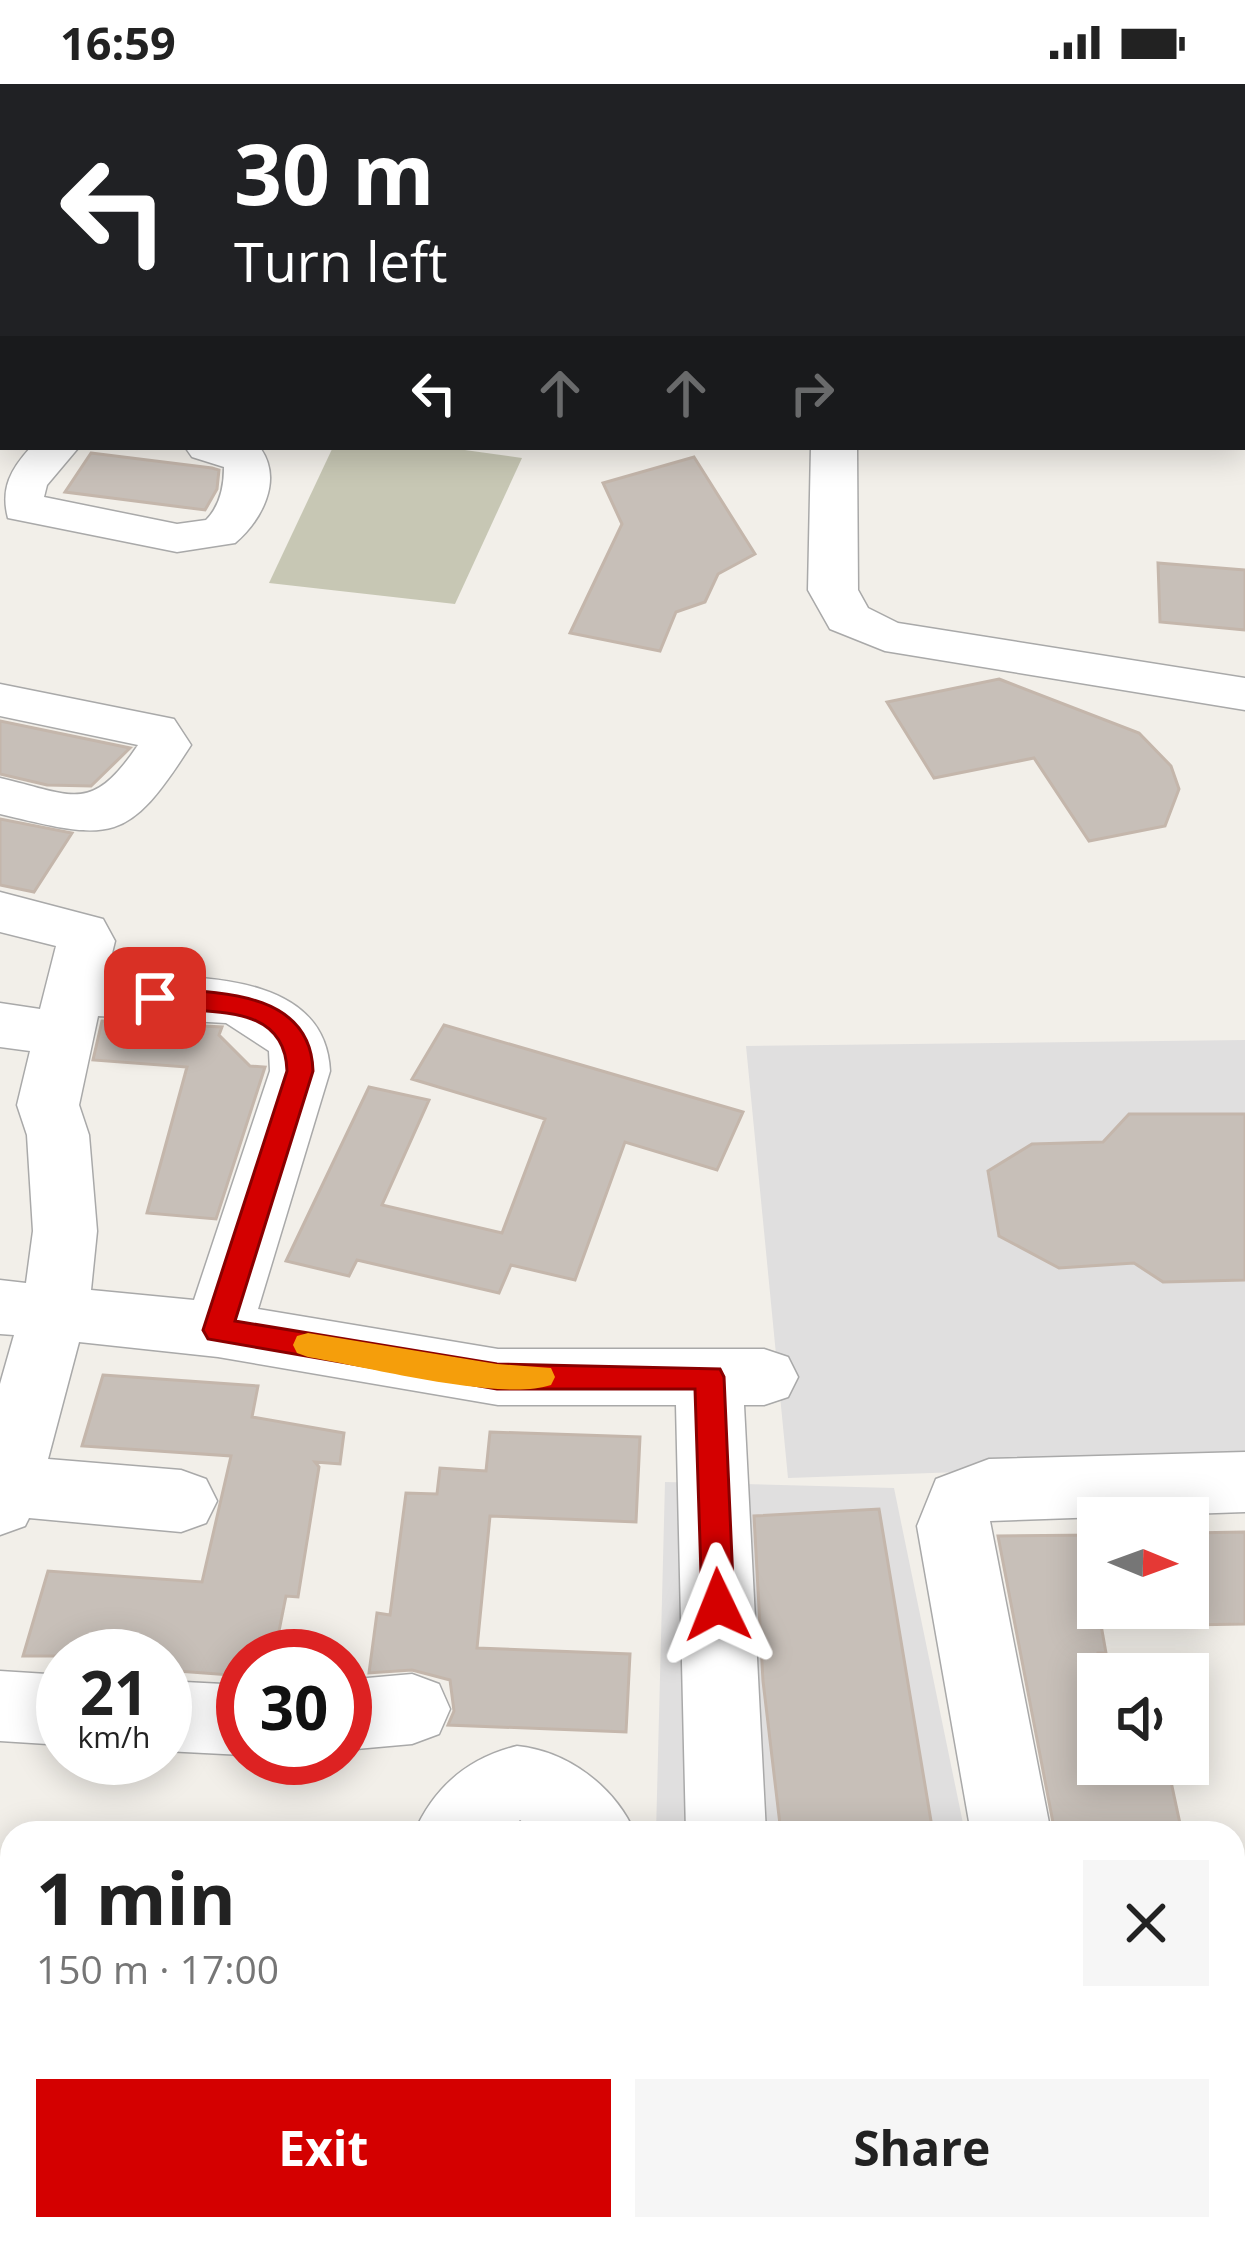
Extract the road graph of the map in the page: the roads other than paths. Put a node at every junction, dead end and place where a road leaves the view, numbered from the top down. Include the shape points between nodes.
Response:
1 (53, 450) edge
2 (217, 450) edge
3 (835, 450) edge
4 (1245, 694) edge
5 (0, 700) edge
6 (0, 796) edge
7 (0, 912) edge
8 (69, 1014) junction
9 (0, 1025) edge
10 (24, 1104) edge
11 (27, 1309) edge
12 (218, 1330) junction
13 (1245, 1482) edge
14 (3, 1495) edge
15 (181, 1501) dead end
16 (0, 1706) edge
17 (36, 1708) edge
18 (467, 1821) edge
19 (582, 1821) edge
20 (726, 1821) edge
21 (1009, 1821) edge

1 - 2 street via 24,482 25,508 201,538 222,531 250,475 245,459
3 - 4 street via 833,590 848,618 885,636
5 - 6 street via 155,731 165,745 125,800 105,810
7 - 8 street via 83,933
8 - 9 street
8 - 10 street
8 - 12 street via 236,1002 299,1045 300,1071
10 - 11 street via 58,1135 65,1231
11 - 12 street
11 - 14 street
12 - 20 street via 497,1377 736,1377
13 - 21 street via 989,1490 961,1501 952,1526
14 - 15 street
16 - 17 street
18 - 19 street via 504,1786 517,1784 558,1798

